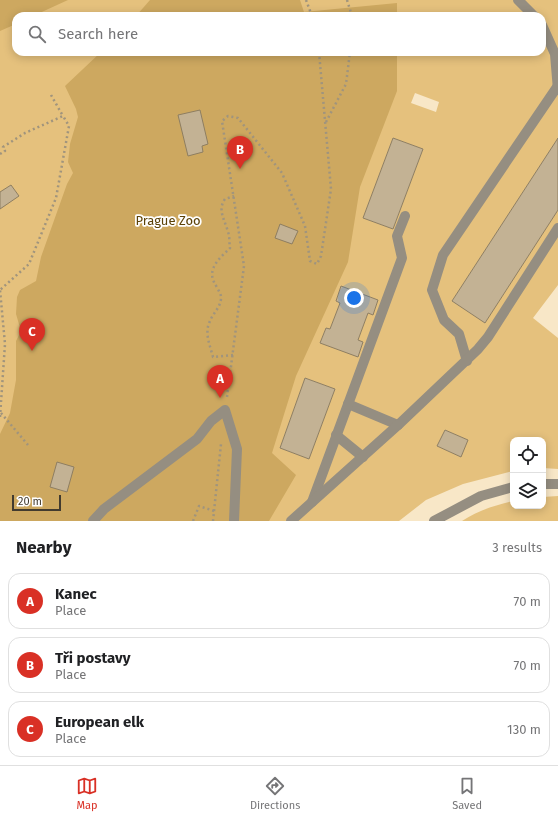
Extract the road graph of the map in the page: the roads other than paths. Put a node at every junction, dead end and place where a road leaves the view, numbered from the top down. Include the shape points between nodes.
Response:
1 (518, 0) edge
2 (530, 12) edge
3 (546, 34) edge
4 (557, 88) edge
5 (405, 216) dead end
6 (558, 228) edge
7 (467, 361) junction
8 (348, 404) junction
9 (398, 425) junction
10 (336, 435) junction
11 (363, 457) junction
12 (546, 484) edge
13 (558, 484) edge
14 (510, 488) edge
15 (311, 503) junction
16 (93, 521) edge
17 (234, 521) edge
18 (291, 521) edge
19 (434, 521) edge

1 - 2 street
3 - 4 street via 555,54
4 - 7 street via 443,254 432,290 444,320 458,334
5 - 8 street via 397,236 402,258
6 - 7 street via 488,337
7 - 9 street
8 - 9 street
8 - 10 street
9 - 11 street
10 - 11 street
10 - 15 street
11 - 15 street
12 - 13 street
14 - 19 street via 481,496
15 - 18 street
16 - 17 street via 104,509 197,439 211,421 225,410 237,450

